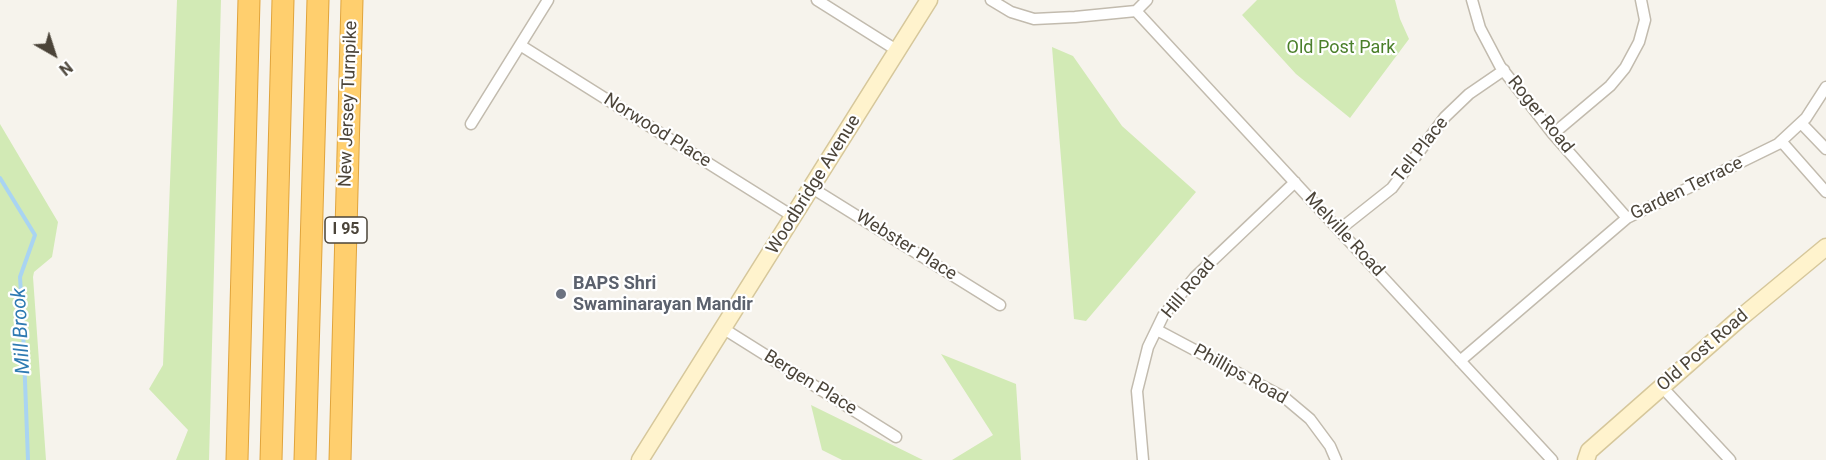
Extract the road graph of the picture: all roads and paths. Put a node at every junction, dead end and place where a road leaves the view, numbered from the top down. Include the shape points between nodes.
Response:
1 (249, 0) edge
2 (283, 0) edge
3 (318, 0) edge
4 (352, 0) edge
5 (548, 0) edge
6 (818, 0) edge
7 (929, 0) edge
8 (991, 0) edge
9 (1147, 0) edge
10 (1472, 0) edge
11 (1641, 0) edge
12 (1136, 11) junction
13 (520, 45) junction
14 (898, 51) junction
15 (1504, 70) junction
16 (1826, 87) edge
17 (1801, 123) junction
18 (471, 124) dead end
19 (1553, 134) junction
20 (1782, 141) junction
21 (1826, 149) edge
22 (1295, 182) junction
23 (812, 188) junction
24 (1826, 192) edge
25 (794, 217) junction
26 (1627, 218) junction
27 (1340, 231) junction
28 (1826, 248) edge
29 (1000, 305) dead end
30 (724, 329) junction
31 (1157, 330) junction
32 (1460, 361) junction
33 (1662, 387) junction
34 (896, 437) dead end
35 (237, 460) edge
36 (271, 460) edge
37 (305, 460) edge
38 (340, 460) edge
39 (640, 460) edge
40 (1143, 460) edge
41 (1336, 460) edge
42 (1552, 460) edge
43 (1586, 460) edge
44 (1730, 460) edge

1 - 35 highway
2 - 36 highway
3 - 37 highway, New Jersey Turnpike / I 95
4 - 38 highway, New Jersey Turnpike / I 95
5 - 13 street
6 - 14 street
7 - 14 main road, Woodbridge Avenue
8 - 12 street via 1034,19
9 - 12 street
10 - 15 street, Roger Road via 1480,27
11 - 19 street via 1645,20 1625,68 1610,86
12 - 22 street, Melville Road
13 - 18 street
13 - 25 street, Norwood Place
14 - 23 main road, Woodbridge Avenue
15 - 19 street, Roger Road
15 - 27 street, Tell Place via 1469,93 1392,188
16 - 17 street, Garden Terrace
17 - 20 street, Garden Terrace
17 - 21 street
19 - 26 street, Roger Road
20 - 24 street
20 - 26 street, Garden Terrace
22 - 27 street, Melville Road
22 - 31 street, Hill Road via 1195,276
23 - 25 main road, Woodbridge Avenue
23 - 29 street, Webster Place
25 - 30 main road, Woodbridge Avenue
26 - 32 street, Garden Terrace
27 - 32 street, Melville Road
28 - 33 main road, Old Post Road
30 - 34 street, Bergen Place
30 - 39 main road, Woodbridge Avenue
31 - 40 street, Hill Road via 1148,347 1137,391
31 - 41 street, Phillips Road via 1285,398 1310,419
32 - 42 street, Melville Road
33 - 43 main road, Old Post Road via 1589,451
33 - 44 street

